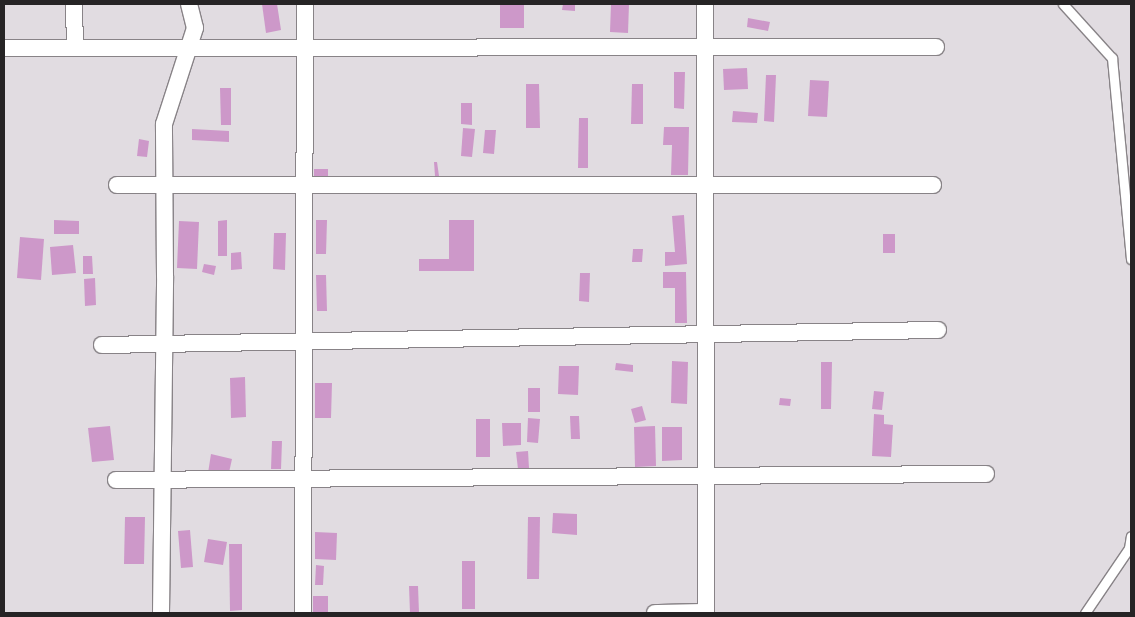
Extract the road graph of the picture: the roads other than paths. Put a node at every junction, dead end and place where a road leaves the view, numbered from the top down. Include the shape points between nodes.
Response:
1 (74, 4) edge
2 (189, 4) edge
3 (305, 4) edge
4 (706, 4) edge
5 (1062, 4) edge
6 (75, 47) junction
7 (188, 47) junction
8 (305, 47) junction
9 (706, 47) junction
10 (936, 47) dead end
11 (4, 48) edge
12 (118, 185) dead end
13 (164, 185) junction
14 (305, 185) junction
15 (706, 185) junction
16 (933, 185) dead end
17 (1131, 259) edge
18 (938, 330) dead end
19 (706, 334) junction
20 (305, 341) junction
21 (165, 344) junction
22 (102, 345) dead end
23 (986, 474) dead end
24 (706, 476) junction
25 (306, 479) junction
26 (116, 480) dead end
27 (164, 480) junction
28 (1131, 536) edge
29 (161, 613) edge
30 (303, 613) edge
31 (655, 613) edge
32 (706, 613) edge
33 (1085, 613) edge

1 - 6 street
2 - 7 street via 195,28
3 - 8 street
4 - 9 street
5 - 17 lane via 1112,58
6 - 7 street
6 - 11 street
7 - 8 street
7 - 13 street via 164,124
8 - 9 street
8 - 14 street
9 - 10 street
9 - 15 street
12 - 13 street
13 - 14 street
13 - 21 street
14 - 15 street
14 - 20 street
15 - 16 street
15 - 19 street
18 - 19 street
19 - 20 street
19 - 24 street
20 - 21 street
20 - 25 street
21 - 22 street
21 - 27 street
23 - 24 street
24 - 25 street
24 - 32 street
25 - 27 street
25 - 30 street
26 - 27 street
27 - 29 street
28 - 33 lane via 1129,548
31 - 32 street

